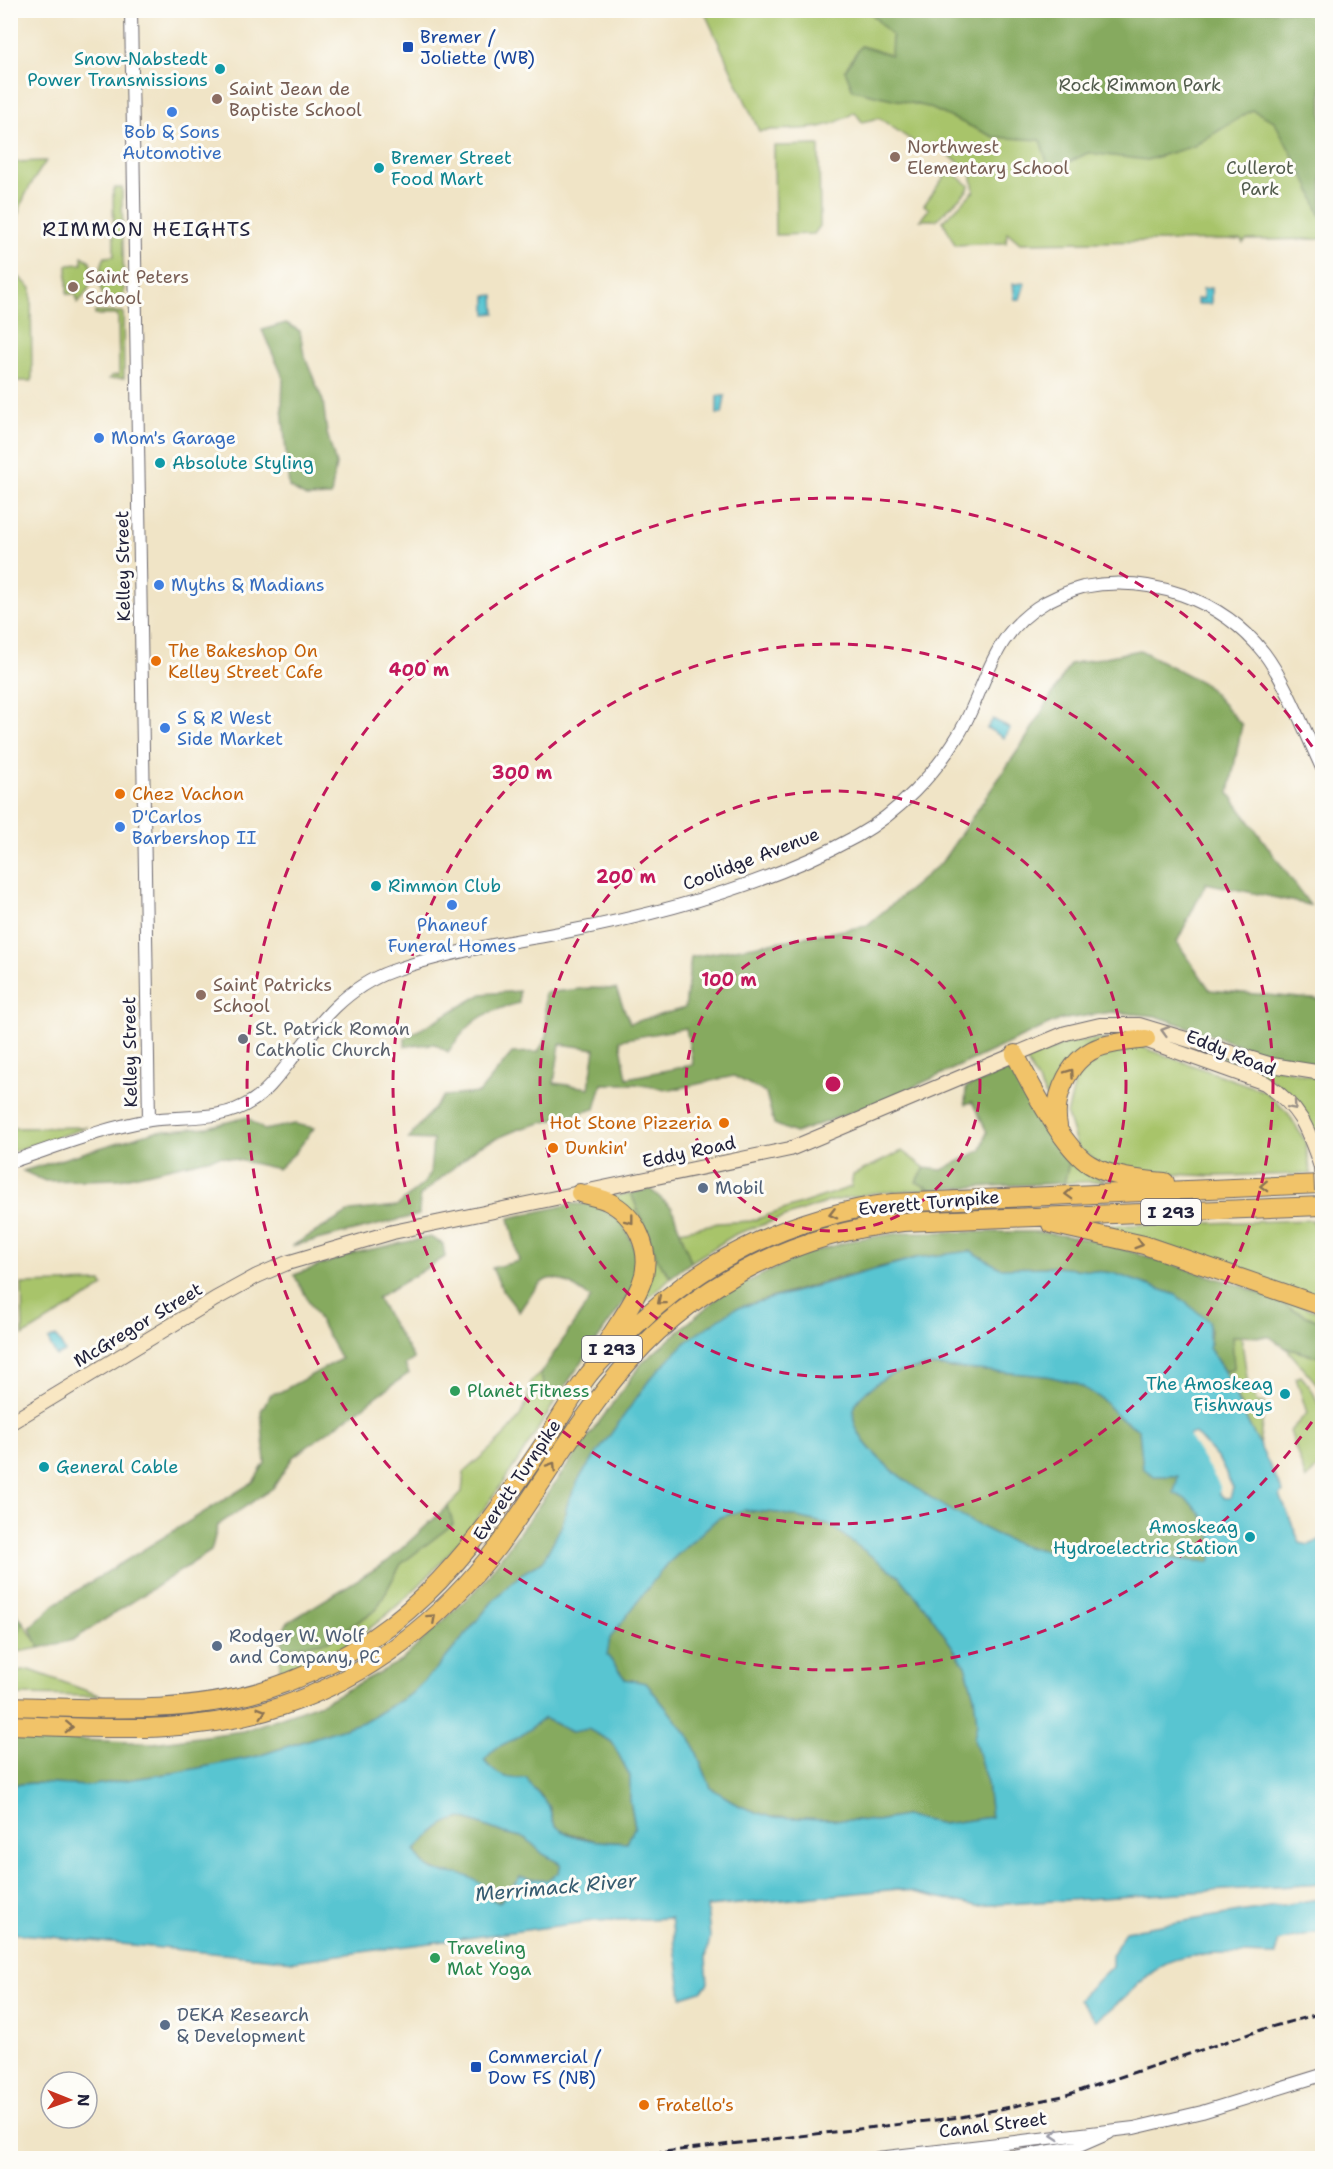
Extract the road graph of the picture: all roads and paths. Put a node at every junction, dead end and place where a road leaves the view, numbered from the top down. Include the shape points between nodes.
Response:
1 (131, 10) edge
2 (1323, 768) edge
3 (1084, 1029) junction
4 (1146, 1039) junction
5 (1016, 1054) junction
6 (1323, 1073) edge
7 (149, 1120) junction
8 (1059, 1128) junction
9 (10, 1162) edge
10 (1320, 1178) edge
11 (1217, 1187) junction
12 (580, 1193) junction
13 (1323, 1206) edge
14 (1020, 1219) junction
15 (287, 1263) joint
16 (1323, 1306) edge
17 (590, 1372) junction
18 (10, 1423) edge
19 (10, 1706) edge
20 (10, 1725) edge
21 (1323, 2075) edge
22 (1113, 2131) junction
23 (878, 2158) edge
24 (1007, 2158) edge

1 - 7 street, Kelley Street
2 - 7 street, Coolidge Avenue via 1265,655 1231,622 1202,603 1158,587 1135,583 1075,589 1039,606 1005,636 962,729 933,771 884,818 854,837 696,901 467,950 390,971 359,987 332,1010 256,1099 225,1113
3 - 4 main road, Eddy Road
3 - 5 main road, Eddy Road
6 -> 3 main road, Eddy Road via 1272,1065 1139,1025
8 -> 4 highway via 1059,1096 1074,1067 1102,1046
4 -> 10 main road, Eddy Road via 1265,1083 1283,1095 1299,1112 1309,1131
5 - 8 highway
5 - 12 main road, Eddy Road via 790,1149
7 - 9 street, Coolidge Avenue
8 - 11 highway via 1071,1149 1098,1169 1154,1181
10 -> 11 highway, Everett Turnpike / I 293
11 -> 17 highway, Everett Turnpike / I 293 via 937,1199 869,1206 825,1216 760,1239 700,1272 646,1314
12 - 15 main road, Eddy Road via 393,1232
12 -> 17 highway via 604,1199 623,1211 642,1240 645,1262 641,1284
13 - 14 highway, Everett Turnpike / I 293
14 -> 16 highway via 1144,1245
20 -> 14 highway, Everett Turnpike / I 293 via 112,1729 216,1723 282,1706 345,1678 403,1642 454,1597 498,1545 617,1375 656,1333 710,1290 771,1257 836,1234 903,1222
15 - 18 main road, McGregor Street via 256,1275
17 - 19 highway, Everett Turnpike / I 293 via 459,1562 410,1610 354,1650 292,1680 226,1700 134,1709
21 - 22 street, Canal Street via 1202,2112
22 -> 23 street, Canal Street
22 - 24 street, Canal Street via 1077,2147

